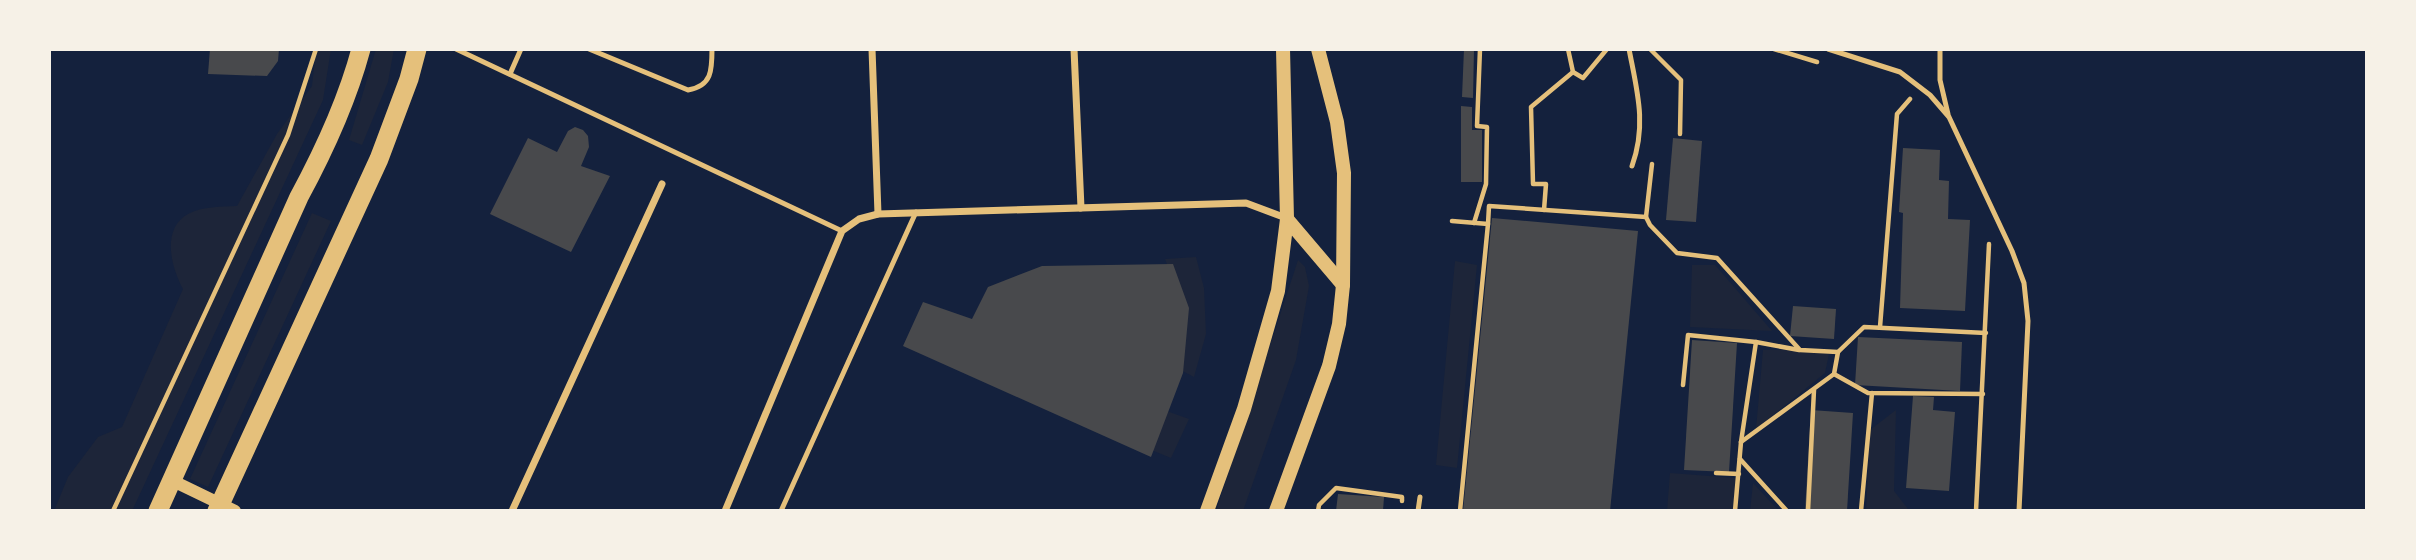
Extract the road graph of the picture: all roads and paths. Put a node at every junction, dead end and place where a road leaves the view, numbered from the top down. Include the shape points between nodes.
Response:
1 (316, 49) edge
2 (361, 49) edge
3 (417, 49) edge
4 (456, 49) edge
5 (521, 49) edge
6 (589, 49) edge
7 (712, 49) edge
8 (872, 49) edge
9 (1074, 49) edge
10 (1283, 49) edge
11 (1318, 49) edge
12 (1480, 49) edge
13 (1567, 49) edge
14 (1607, 49) edge
15 (1629, 49) edge
16 (1650, 49) edge
17 (1828, 49) edge
18 (1940, 49) edge
19 (1778, 50) edge
20 (1828, 65) dead end
21 (1573, 72) junction
22 (509, 74) junction
23 (1903, 93) dead end
24 (1909, 101) junction
25 (1915, 106) dead end
26 (1949, 117) junction
27 (1680, 134) dead end
28 (1632, 166) dead end
29 (662, 184) dead end
30 (1081, 208) junction
31 (916, 212) junction
32 (878, 214) junction
33 (1646, 218) dead end
34 (1287, 219) junction
35 (1452, 221) dead end
36 (1474, 223) junction
37 (1488, 224) junction
38 (842, 231) junction
39 (1989, 241) dead end
40 (1343, 285) junction
41 (1880, 327) junction
42 (1986, 333) junction
43 (1756, 342) junction
44 (1800, 350) junction
45 (1838, 352) junction
46 (1834, 374) junction
47 (1683, 386) dead end
48 (1814, 389) junction
49 (1872, 393) junction
50 (1983, 394) junction
51 (1741, 442) junction
52 (1740, 458) junction
53 (1716, 473) dead end
54 (1740, 474) junction
55 (171, 480) junction
56 (1402, 497) dead end
57 (1420, 497) dead end
58 (224, 509) edge
59 (113, 511) edge
60 (158, 511) edge
61 (512, 511) edge
62 (724, 511) edge
63 (781, 511) edge
64 (1207, 511) edge
65 (1276, 511) edge
66 (1318, 511) edge
67 (1418, 511) edge
68 (1460, 511) edge
69 (1735, 511) edge
70 (1787, 511) edge
71 (1808, 511) edge
72 (1861, 511) edge
73 (1976, 511) edge
74 (2019, 511) edge

1 - 59 path via 288,135
2 - 55 highway via 321,158
3 - 58 highway via 379,159
4 - 22 lane
5 - 22 lane
6 - 7 lane via 688,90 705,83 712,71
8 - 32 street
9 - 30 street
10 - 34 main road
11 - 40 main road via 1337,122 1344,173
12 - 36 path via 1477,126 1487,127 1486,184
13 - 21 path
14 - 21 path via 1583,78
15 - 28 lane via 1641,111 1639,146
16 - 27 path via 1681,80
17 - 26 lane via 1900,72
18 - 26 lane via 1940,80
19 - 20 path
21 - 37 path via 1531,107 1533,184 1546,184 1544,210 1489,206
22 - 38 lane
23 - 24 path
24 - 25 path
24 - 41 path via 1897,114
26 - 74 lane via 2024,283 2028,356
29 - 61 street
30 - 31 street
30 - 34 street via 1246,203
31 - 32 street
31 - 63 lane
32 - 38 street via 859,219
33 - 44 path via 1677,253 1717,258
34 - 40 main road
34 - 64 main road via 1278,291 1265,341
35 - 36 path
36 - 37 path
37 - 68 path
38 - 62 street
39 - 42 path
40 - 65 main road via 1329,366
41 - 42 path
41 - 45 path via 1864,327
42 - 50 path
43 - 44 path
43 - 47 path via 1688,335
43 - 51 path
44 - 45 path
45 - 46 path
46 - 48 path
46 - 49 path
48 - 51 path
48 - 71 path
49 - 50 path
49 - 72 path
50 - 73 path
51 - 52 path
52 - 54 path
52 - 70 path
53 - 54 path
54 - 69 path
55 - 58 street
55 - 60 highway
56 - 66 path via 1336,488
57 - 67 lane

